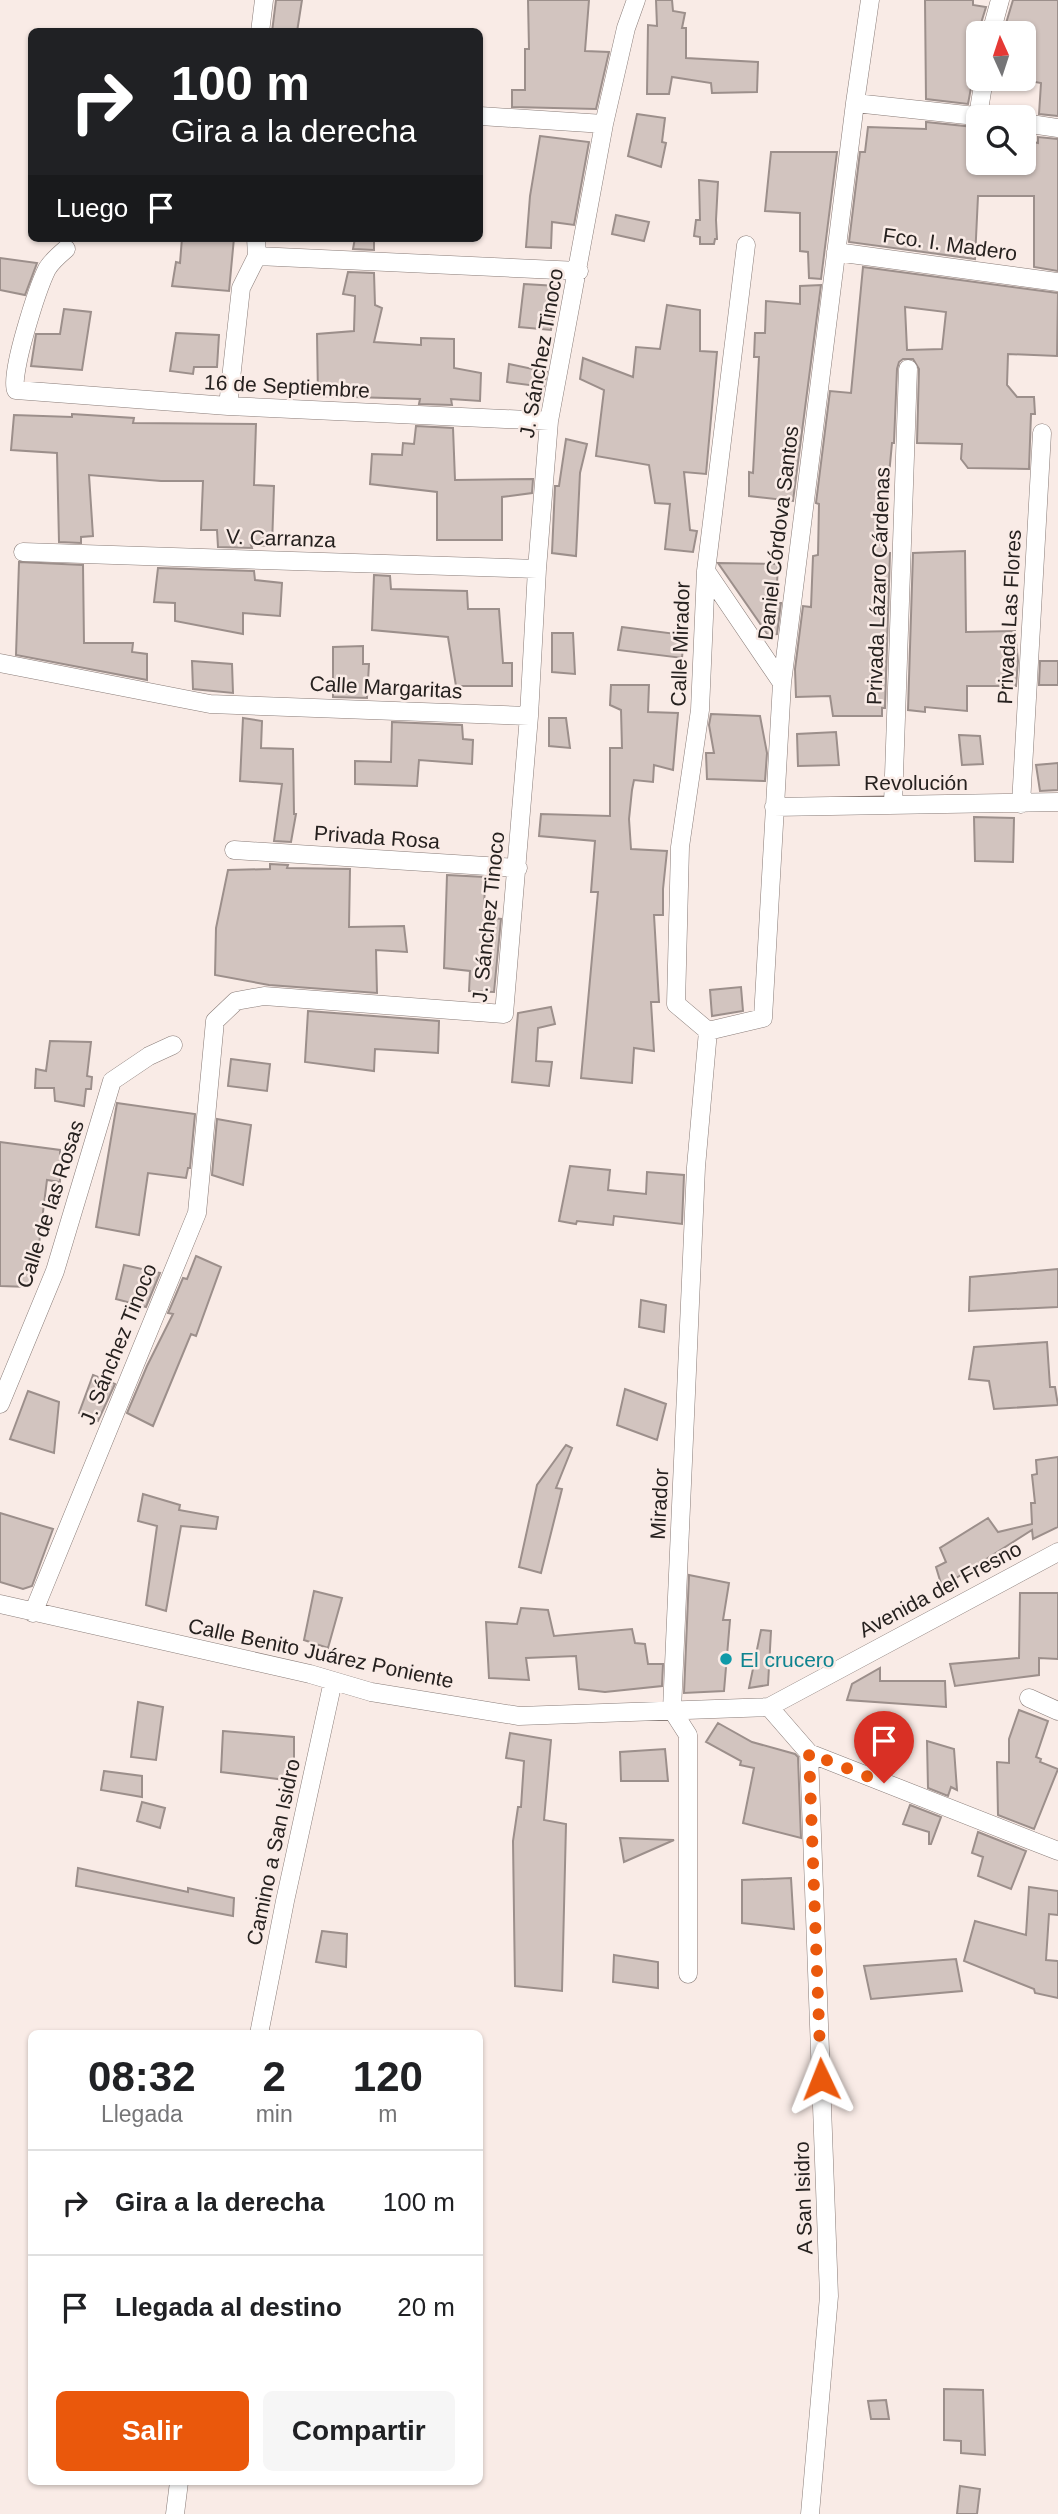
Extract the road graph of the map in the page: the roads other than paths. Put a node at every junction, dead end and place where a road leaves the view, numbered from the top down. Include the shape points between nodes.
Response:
1 (264, 0) edge
2 (636, 0) edge
3 (870, 0) edge
4 (1000, 0) edge
5 (994, 21) edge
6 (260, 28) edge
7 (855, 103) junction
8 (966, 115) edge
9 (483, 116) edge
10 (604, 124) junction
11 (1036, 125) edge
12 (1058, 128) edge
13 (746, 245) dead end
14 (257, 247) edge
15 (65, 249) dead end
16 (836, 252) junction
17 (579, 271) junction
18 (1058, 282) edge
19 (908, 369) dead end
20 (228, 406) junction
21 (549, 421) junction
22 (1042, 433) dead end
23 (23, 552) dead end
24 (537, 569) junction
25 (705, 571) junction
26 (0, 663) edge
27 (782, 683) junction
28 (529, 716) junction
29 (1058, 802) edge
30 (893, 804) junction
31 (1021, 804) junction
32 (774, 807) junction
33 (234, 850) dead end
34 (517, 868) junction
35 (708, 1031) junction
36 (173, 1045) dead end
37 (0, 1404) edge
38 (1058, 1552) edge
39 (0, 1604) edge
40 (33, 1613) junction
41 (333, 1681) junction
42 (1030, 1699) dead end
43 (769, 1707) junction
44 (672, 1710) junction
45 (1058, 1711) edge
46 (809, 1753) junction
47 (1058, 1851) edge
48 (688, 1974) dead end
49 (260, 2030) edge
50 (179, 2485) edge
51 (174, 2514) edge
52 (810, 2514) edge

1 - 6 street
2 - 10 street, J. Sánchez Tinoco
3 - 7 street, Daniel Córdova Santos
4 - 5 street
7 - 8 street
7 - 16 street, Daniel Córdova Santos
9 - 10 street
10 - 17 street, J. Sánchez Tinoco
11 - 12 street
13 - 25 street, Calle Mirador
14 - 17 street
14 - 20 street via 241,288
15 - 20 street, 16 de Septiembre via 48,267 32,311 16,368 16,390
16 - 18 street, Fco. I. Madero
16 - 27 street, Daniel Córdova Santos
17 - 21 street, J. Sánchez Tinoco
19 - 30 street, Privada Lázaro Cárdenas
20 - 21 street, 16 de Septiembre
21 - 24 street, J. Sánchez Tinoco
22 - 31 street, Privada Las Flores
23 - 24 street, V. Carranza
24 - 28 street, J. Sánchez Tinoco
25 - 27 street
25 - 35 street, Calle Mirador via 700,710 680,847 677,1004
26 - 28 street, Calle Margaritas via 210,704
27 - 32 street, Daniel Córdova Santos
28 - 34 street, J. Sánchez Tinoco
29 - 31 street, Revolución
30 - 31 street, Revolución
30 - 32 street, Revolución
32 - 35 street, Daniel Córdova Santos via 763,1018
33 - 34 street, Privada Rosa
34 - 40 street, J. Sánchez Tinoco via 504,1014 264,996 236,1001 215,1021 197,1213
35 - 44 street, Mirador via 696,1167
36 - 37 street, Calle de las Rosas via 112,1081 55,1271
38 - 43 street, Avenida del Fresno
39 - 40 street, Calle Benito Juárez Poniente
40 - 41 street, Calle Benito Juárez Poniente
41 - 44 street, Calle Benito Juárez Poniente via 371,1692 519,1716
41 - 49 street, Camino a San Isidro
42 - 45 street
43 - 44 street, Calle Benito Juárez Poniente
43 - 46 street
44 - 48 street via 688,1735
46 - 47 street
46 - 52 street, A San Isidro via 829,2296
50 - 51 street

